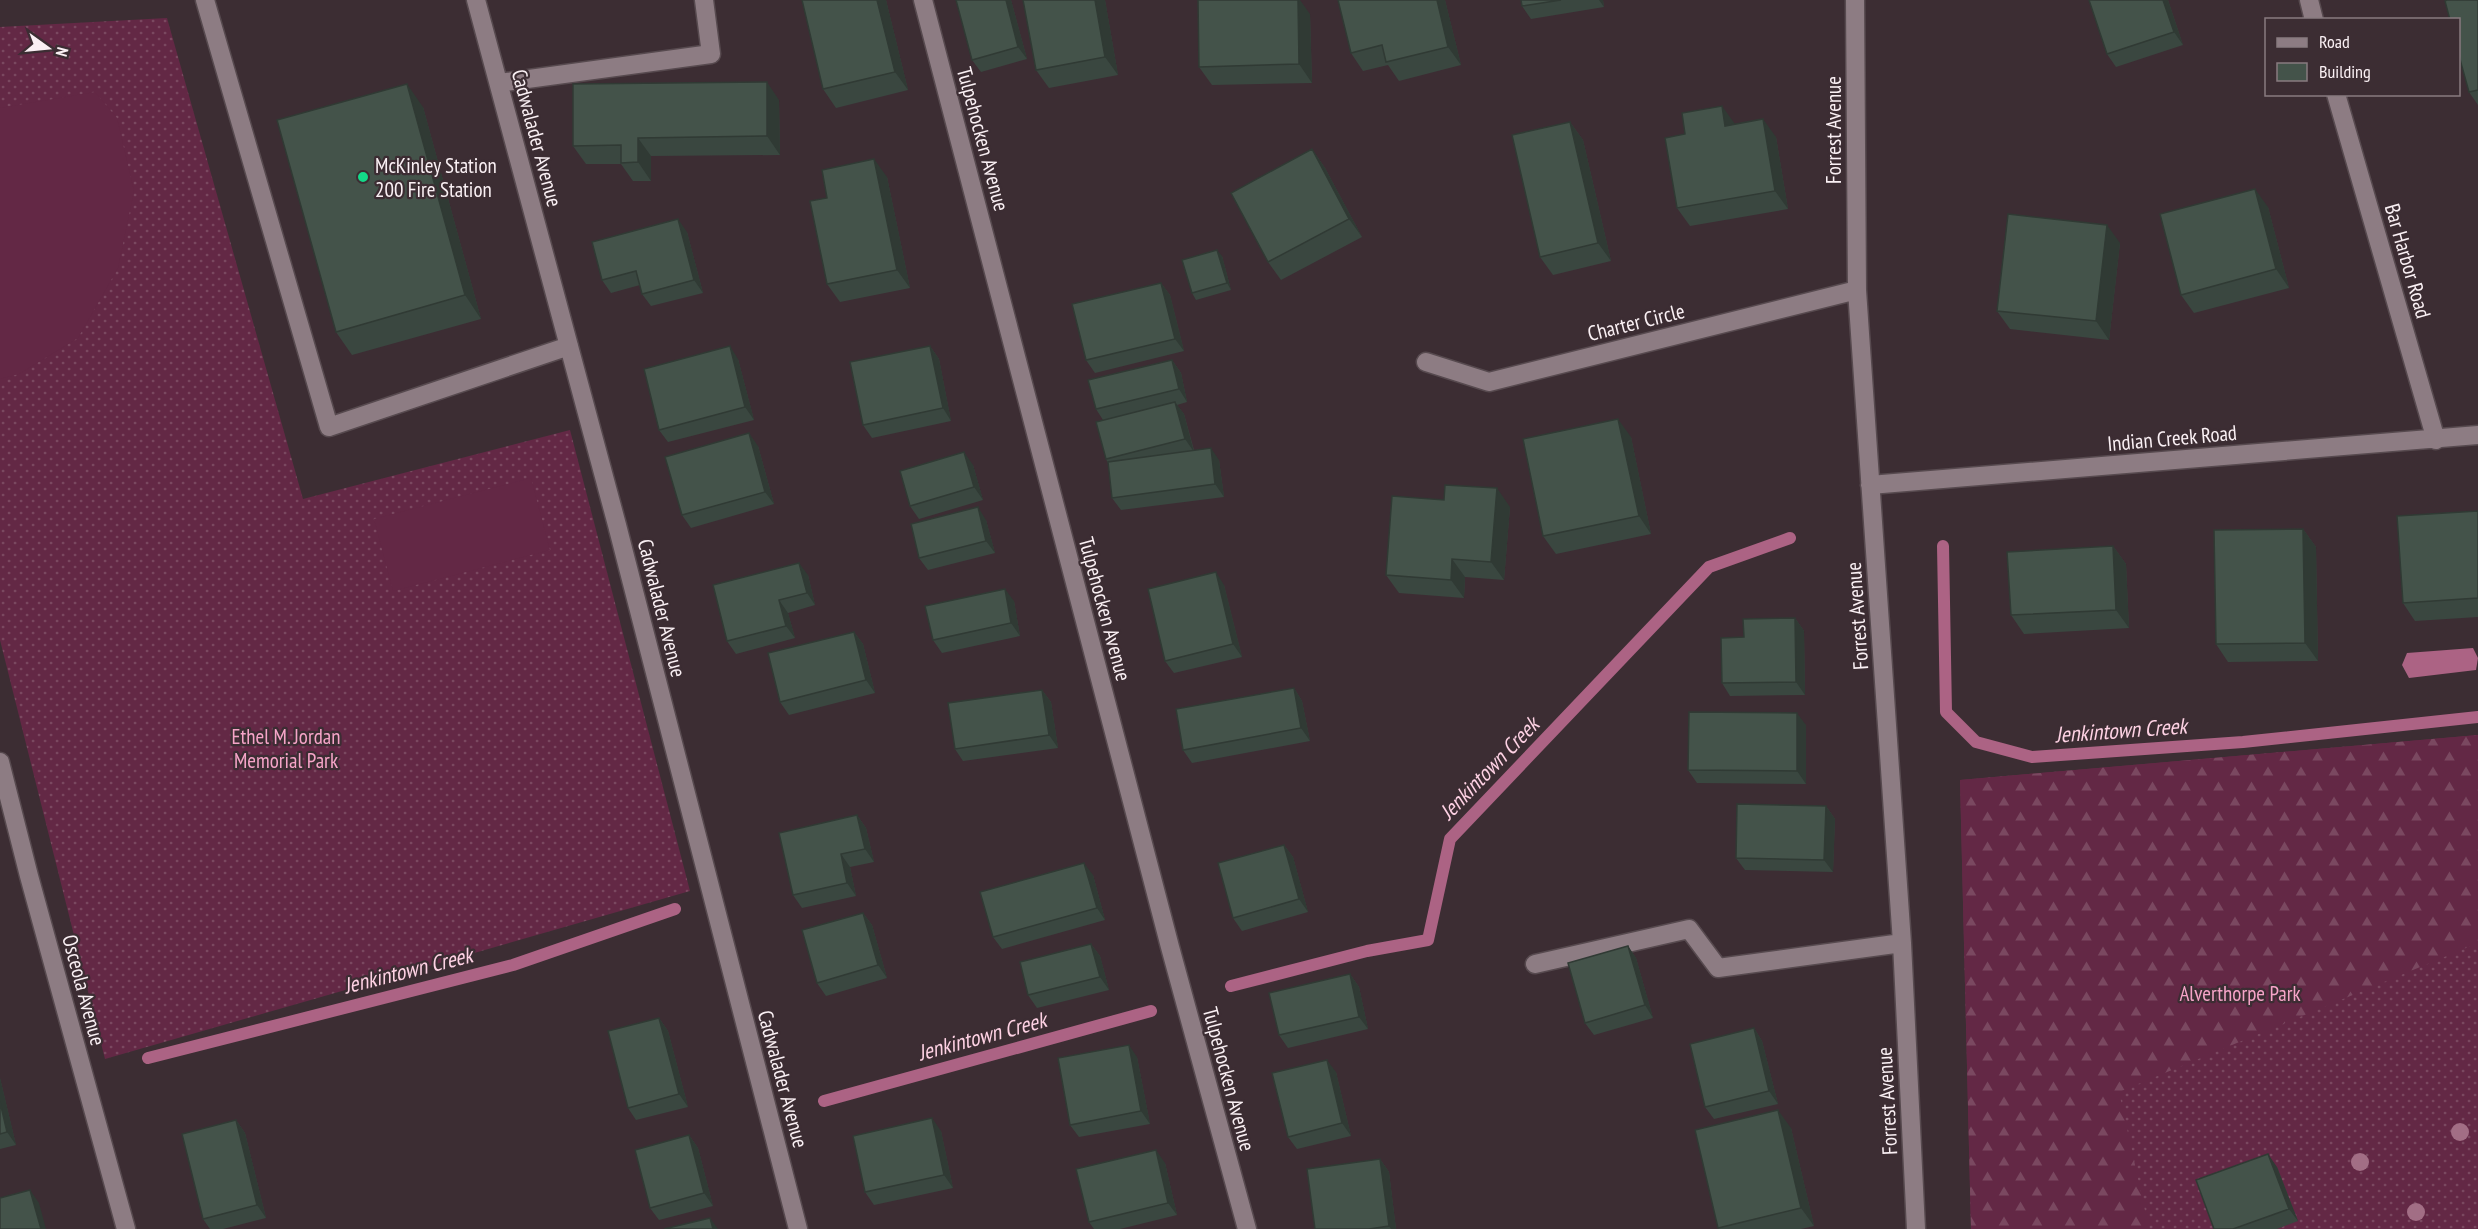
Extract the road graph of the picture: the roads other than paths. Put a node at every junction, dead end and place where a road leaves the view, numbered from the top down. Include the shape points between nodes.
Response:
1 (205, 0) edge
2 (476, 0) edge
3 (704, 0) edge
4 (923, 0) edge
5 (1855, 0) edge
6 (2309, 0) edge
7 (2314, 18) edge
8 (499, 83) junction
9 (2337, 96) edge
10 (1857, 290) junction
11 (569, 346) junction
12 (1426, 362) dead end
13 (2478, 435) edge
14 (2436, 440) junction
15 (1870, 485) junction
16 (0, 762) edge
17 (1902, 943) junction
18 (1536, 964) dead end
19 (126, 1229) edge
20 (798, 1229) edge
21 (1247, 1229) edge
22 (1916, 1229) edge

1 - 11 street via 329,427
2 - 8 street, Cadwalader Avenue
3 - 8 street via 711,54
4 - 21 street, Tulpehocken Avenue
5 - 10 street, Forrest Avenue
6 - 7 street
8 - 11 street, Cadwalader Avenue
9 - 14 street, Bar Harbor Road
10 - 12 street, Charter Circle via 1489,382
10 - 15 street, Forrest Avenue
11 - 20 street, Cadwalader Avenue
13 - 14 street, Indian Creek Road
14 - 15 street, Indian Creek Road
15 - 17 street, Forrest Avenue
16 - 19 street, Osceola Avenue
17 - 18 street via 1718,968 1689,929
17 - 22 street, Forrest Avenue

